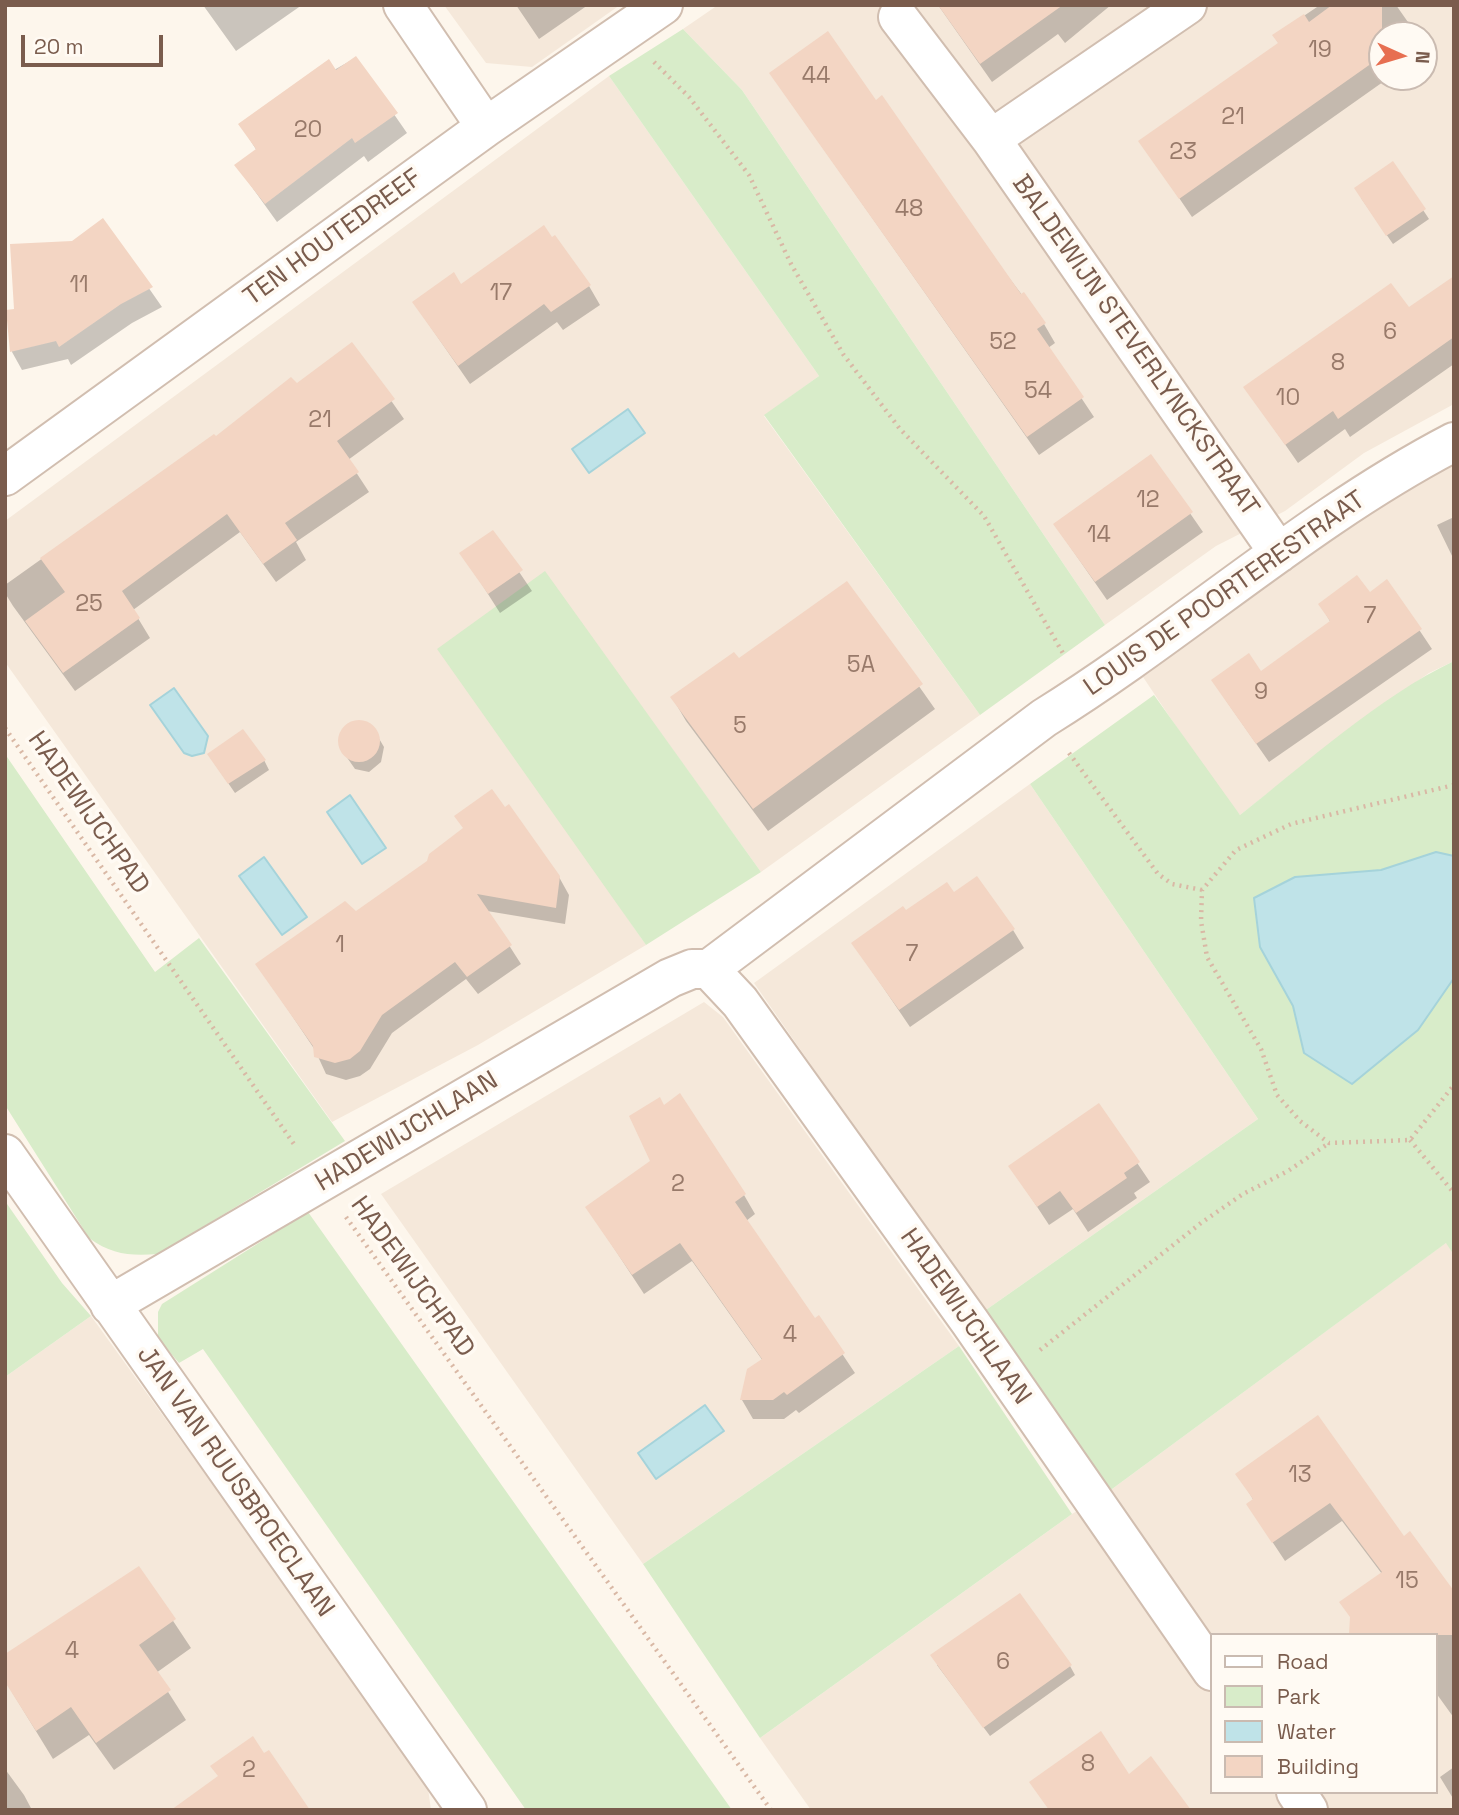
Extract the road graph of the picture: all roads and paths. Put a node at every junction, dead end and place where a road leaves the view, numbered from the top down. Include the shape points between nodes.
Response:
1 (403, 5) edge
2 (663, 5) edge
3 (1187, 5) edge
4 (898, 17) dead end
5 (623, 31) junction
6 (486, 127) junction
7 (991, 139) junction
8 (1454, 442) edge
9 (5, 476) edge
10 (1279, 553) junction
11 (1088, 691) junction
12 (1044, 718) junction
13 (5, 728) edge
14 (999, 751) joint
15 (1454, 785) edge
16 (1202, 890) junction
17 (709, 969) junction
18 (1454, 1085) edge
19 (1410, 1140) junction
20 (1329, 1143) junction
21 (5, 1154) edge
22 (321, 1183) junction
23 (1454, 1193) edge
24 (110, 1306) junction
25 (1008, 1376) junction
26 (1210, 1668) edge
27 (1297, 1794) edge
28 (467, 1810) edge
29 (771, 1810) edge
30 (1308, 1810) edge

1 - 6 street
2 - 5 street, TEN HOUTEDREEF
3 - 7 street
4 - 7 street, BALDEWIJN STEVERLYNCKSTRAAT
5 - 6 street, TEN HOUTEDREEF
5 - 11 path via 689,97 749,174 791,264 843,354 900,429 984,516
6 - 9 street, TEN HOUTEDREEF
7 - 10 street, BALDEWIJN STEVERLYNCKSTRAAT
8 - 10 street, LOUIS DE POORTERESTRAAT via 1407,466
10 - 11 street, LOUIS DE POORTERESTRAAT
11 - 12 street, LOUIS DE POORTERESTRAAT
12 - 14 street, LOUIS DE POORTERESTRAAT
12 - 16 path via 1158,874 1180,887
13 - 22 path, HADEWIJCHPAD
14 - 17 street, HADEWIJCHLAAN
15 - 16 path via 1291,824 1236,850
16 - 20 path via 1207,957 1261,1049 1277,1095 1300,1121
17 - 22 street, HADEWIJCHLAAN via 692,969 670,978
17 - 25 street, HADEWIJCHLAAN via 740,1002
18 - 19 path
19 - 20 path
19 - 23 path
20 - 25 path via 1201,1223
21 - 24 street, JAN VAN RUUSBROECLAAN
22 - 24 street, HADEWIJCHLAAN
22 - 29 path, HADEWIJCHPAD
24 - 28 street, JAN VAN RUUSBROECLAAN
25 - 26 street, HADEWIJCHLAAN
27 - 30 street

